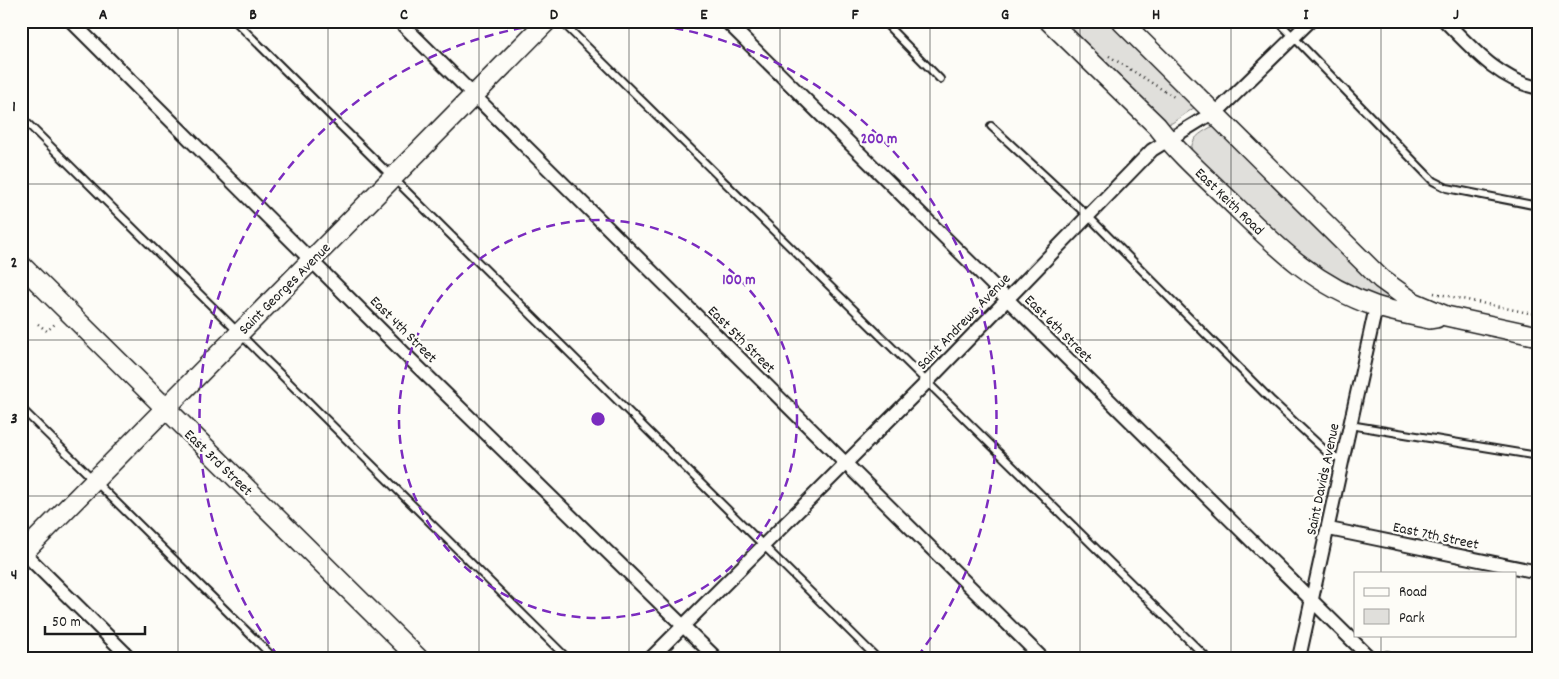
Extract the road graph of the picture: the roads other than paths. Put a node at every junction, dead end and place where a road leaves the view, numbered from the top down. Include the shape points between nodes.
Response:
1 (71, 21) edge
2 (235, 21) edge
3 (398, 21) edge
4 (547, 21) edge
5 (561, 21) edge
6 (726, 21) edge
7 (883, 21) edge
8 (1049, 21) edge
9 (1121, 21) edge
10 (1278, 21) edge
11 (1310, 21) edge
12 (1445, 21) edge
13 (1295, 37) junction
14 (940, 80) dead end
15 (1538, 88) edge
16 (474, 95) junction
17 (1213, 113) junction
18 (21, 116) edge
19 (991, 126) dead end
20 (1168, 140) junction
21 (393, 177) junction
22 (1538, 206) edge
23 (1087, 216) junction
24 (312, 260) junction
25 (21, 265) edge
26 (1007, 298) junction
27 (1376, 307) junction
28 (1446, 316) junction
29 (239, 333) junction
30 (1538, 336) edge
31 (928, 381) junction
32 (21, 408) edge
33 (164, 408) junction
34 (1350, 425) junction
35 (1538, 456) edge
36 (1343, 459) junction
37 (844, 463) junction
38 (94, 480) junction
39 (1329, 529) junction
40 (764, 546) junction
41 (22, 552) edge
42 (1538, 572) edge
43 (1312, 600) junction
44 (683, 625) junction
45 (130, 658) edge
46 (274, 658) edge
47 (418, 658) edge
48 (567, 658) edge
49 (651, 658) edge
50 (716, 658) edge
51 (878, 658) edge
52 (1042, 658) edge
53 (1207, 658) edge
54 (1299, 658) edge
55 (1370, 658) edge
56 (1380, 658) edge
57 (1398, 658) edge

1 - 24 street, East 4th Street
2 - 21 lane
3 - 16 street, East 5th Street
4 - 16 street, Saint Georges Avenue
5 - 31 lane
6 - 26 street, East 6th Street
7 - 14 lane
8 - 20 street, East Keith Road
9 - 17 street, East Keith Road
10 - 13 lane
11 - 13 street, Saint Andrews Avenue
12 - 15 street via 1500,74
13 - 17 street, Saint Andrews Avenue
13 - 22 lane via 1433,181 1447,188
16 - 21 street, Saint Georges Avenue
16 - 37 street, East 5th Street
17 - 20 street, Saint Andrews Avenue
17 - 28 street, East Keith Road via 1381,279 1414,302
18 - 29 lane
19 - 23 lane
20 - 23 street, Saint Andrews Avenue via 1152,150
20 - 27 street, East Keith Road via 1303,270 1331,287
21 - 24 street, Saint Georges Avenue
21 - 40 lane
23 - 26 street, Saint Andrews Avenue
23 - 36 lane via 1272,401 1330,455
24 - 29 street, Saint Georges Avenue
24 - 44 street, East 4th Street
25 - 33 street, East 3rd Street
26 - 31 street, Saint Andrews Avenue
26 - 43 street, East 6th Street
27 - 28 street, East Keith Road via 1430,319
27 - 34 street, Saint Davids Avenue
28 - 30 street, East Keith Road
29 - 33 street, Saint Georges Avenue
29 - 48 lane
31 - 37 street, Saint Andrews Avenue
31 - 53 lane
32 - 38 lane
33 - 38 street, Saint Georges Avenue
33 - 47 street, East 3rd Street
34 - 35 lane
34 - 36 street, Saint Davids Avenue
36 - 39 street, Saint Davids Avenue
37 - 40 street, Saint Andrews Avenue
37 - 52 street, East 5th Street
38 - 41 street, Saint Georges Avenue
38 - 46 lane
39 - 42 street, East 7th Street
39 - 43 street, Saint Davids Avenue
40 - 44 street, Saint Andrews Avenue
40 - 51 lane
41 - 45 street
43 - 54 street, Saint Davids Avenue
43 - 55 street, East 6th Street
44 - 49 street, Saint Andrews Avenue
44 - 50 street, East 4th Street
56 - 57 lane via 1387,655

